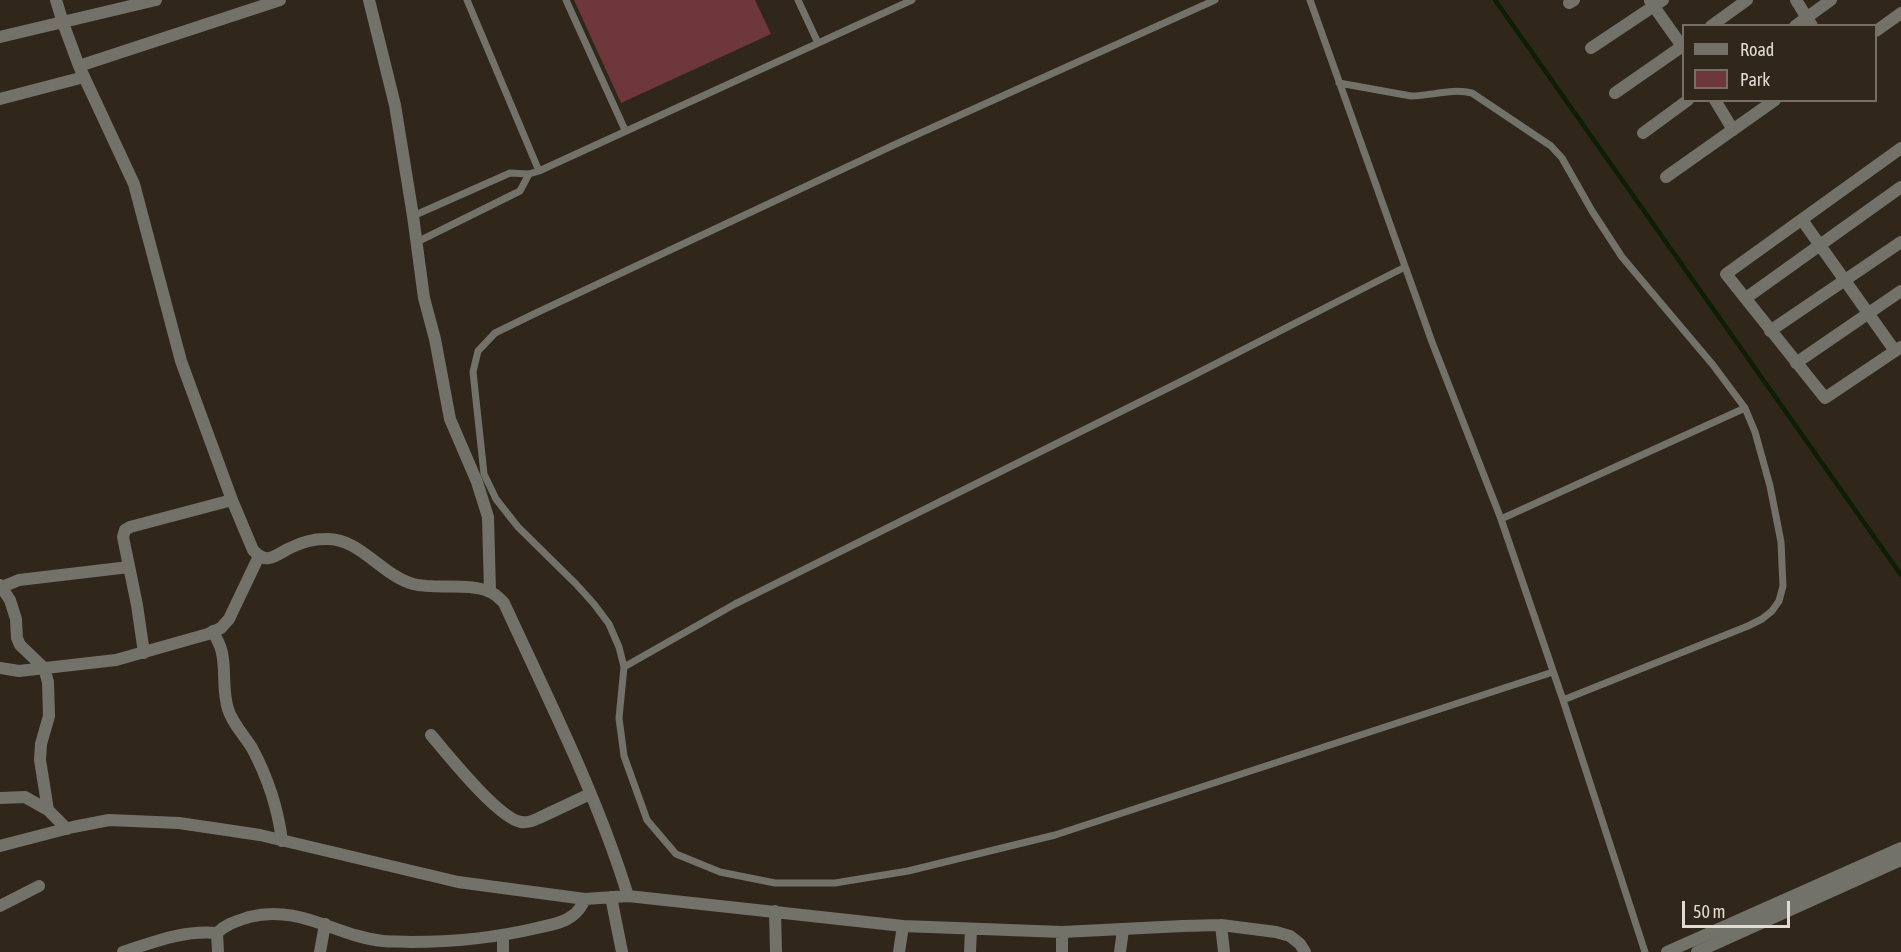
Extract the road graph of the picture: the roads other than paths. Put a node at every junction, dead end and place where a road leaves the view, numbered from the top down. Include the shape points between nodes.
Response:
1 (56, 0) edge
2 (156, 0) edge
3 (280, 0) edge
4 (369, 0) edge
5 (467, 0) edge
6 (566, 0) edge
7 (798, 0) edge
8 (912, 0) edge
9 (1215, 0) edge
10 (1310, 0) edge
11 (1747, 0) edge
12 (1796, 0) edge
13 (1831, 0) edge
14 (1656, 2) edge
15 (1901, 13) edge
16 (1810, 21) edge
17 (63, 23) junction
18 (1714, 24) edge
19 (1877, 30) edge
20 (0, 37) edge
21 (818, 43) junction
22 (1682, 45) edge
23 (1591, 48) dead end
24 (1682, 48) edge
25 (82, 71) junction
26 (1340, 83) junction
27 (1615, 93) dead end
28 (0, 99) edge
29 (1685, 102) edge
30 (1716, 102) edge
31 (1772, 102) edge
32 (625, 130) junction
33 (1733, 130) junction
34 (1643, 133) dead end
35 (1899, 155) edge
36 (539, 171) junction
37 (529, 174) junction
38 (1666, 177) dead end
39 (1901, 187) edge
40 (413, 216) junction
41 (1802, 220) junction
42 (417, 242) junction
43 (1901, 242) edge
44 (1818, 245) junction
45 (1405, 267) junction
46 (1844, 282) junction
47 (1901, 291) edge
48 (1746, 298) junction
49 (1868, 314) junction
50 (1770, 331) junction
51 (1898, 349) edge
52 (1796, 363) junction
53 (1745, 408) junction
54 (232, 500) junction
55 (1501, 519) junction
56 (260, 556) junction
57 (129, 567) junction
58 (1, 586) edge
59 (490, 591) junction
60 (213, 631) junction
61 (144, 653) junction
62 (624, 667) junction
63 (0, 668) edge
64 (44, 668) junction
65 (1553, 672) junction
66 (1563, 700) junction
67 (431, 735) dead end
68 (590, 794) junction
69 (0, 798) edge
70 (48, 810) junction
71 (67, 829) junction
72 (282, 841) junction
73 (0, 846) edge
74 (1901, 848) edge
75 (1901, 860) edge
76 (39, 886) dead end
77 (628, 896) junction
78 (611, 897) junction
79 (585, 898) junction
80 (0, 906) edge
81 (775, 911) junction
82 (325, 924) junction
83 (903, 926) junction
84 (1221, 926) junction
85 (971, 928) junction
86 (1123, 930) junction
87 (1062, 932) junction
88 (217, 933) junction
89 (503, 936) junction
90 (123, 952) edge
91 (218, 952) edge
92 (320, 952) edge
93 (503, 952) edge
94 (622, 952) edge
95 (776, 952) edge
96 (900, 952) edge
97 (970, 952) edge
98 (1062, 952) edge
99 (1120, 952) edge
100 (1224, 952) edge
101 (1305, 952) edge
102 (1645, 952) edge
103 (1667, 952) edge
104 (1697, 952) edge

1 - 17 street
2 - 17 street
3 - 25 street
4 - 40 street via 395,105
5 - 36 lane
6 - 32 lane
7 - 21 lane
8 - 21 lane
9 - 62 lane via 536,313 495,333 478,351 473,372 484,474 496,499 518,527 576,584 609,624
10 - 26 lane
11 - 18 street
12 - 16 street
13 - 16 street
14 - 22 street
14 - 23 street
15 - 19 street
17 - 20 street
17 - 25 street
21 - 32 lane
24 - 27 street
25 - 28 street
25 - 54 street via 135,184 181,361
26 - 45 lane
26 - 53 lane via 1411,96 1450,91 1472,93 1551,146 1622,257
29 - 34 street
30 - 33 street
31 - 33 street
32 - 36 lane
33 - 38 street
35 - 41 street
36 - 37 lane
37 - 40 lane via 510,173
37 - 42 lane via 520,190
39 - 44 street
40 - 42 street
41 - 44 street
41 - 48 street via 1726,274
42 - 59 street via 424,298 450,419 488,517
43 - 46 street
44 - 46 street
44 - 48 street
45 - 55 lane
45 - 62 lane via 735,604
46 - 49 street
46 - 50 street
47 - 49 street
48 - 50 street
49 - 51 street
49 - 52 street
50 - 52 street
51 - 52 street via 1825,398
53 - 55 lane
53 - 66 lane via 1770,486 1782,542 1783,586 1779,601 1767,615 1748,626
54 - 56 street via 248,540
54 - 57 street via 124,530
55 - 65 lane
56 - 59 street via 267,558 310,540 327,538 342,541 412,584
56 - 60 street via 229,619
57 - 58 street via 19,580
57 - 61 street
58 - 64 street via 10,600 20,645
59 - 68 street via 504,603
60 - 61 street
60 - 72 street via 222,652 227,707 264,773 279,817
61 - 64 street
62 - 65 lane via 619,718 624,756 647,820 676,854 720,872 775,883 835,883 908,871 1055,835
63 - 64 street
64 - 70 street via 49,716 40,760
65 - 66 lane
66 - 102 lane
67 - 68 street via 496,807 520,822 530,822
68 - 77 street via 615,852
69 - 70 street via 25,797
70 - 71 street
71 - 72 street via 109,820 179,823
71 - 73 street
72 - 79 street via 458,882
74 - 103 street
75 - 104 street
76 - 80 street
77 - 78 street
77 - 81 street
78 - 79 street
78 - 94 street
79 - 89 street via 571,917
81 - 83 street
81 - 95 street
82 - 88 street via 285,914 261,914 223,926
82 - 89 street via 382,941
82 - 92 street
83 - 85 street
83 - 96 street
84 - 86 street
84 - 100 street
84 - 101 street via 1290,936
85 - 87 street
85 - 97 street
86 - 87 street
86 - 99 street
87 - 98 street
88 - 90 street via 180,934
88 - 91 street
89 - 93 street

